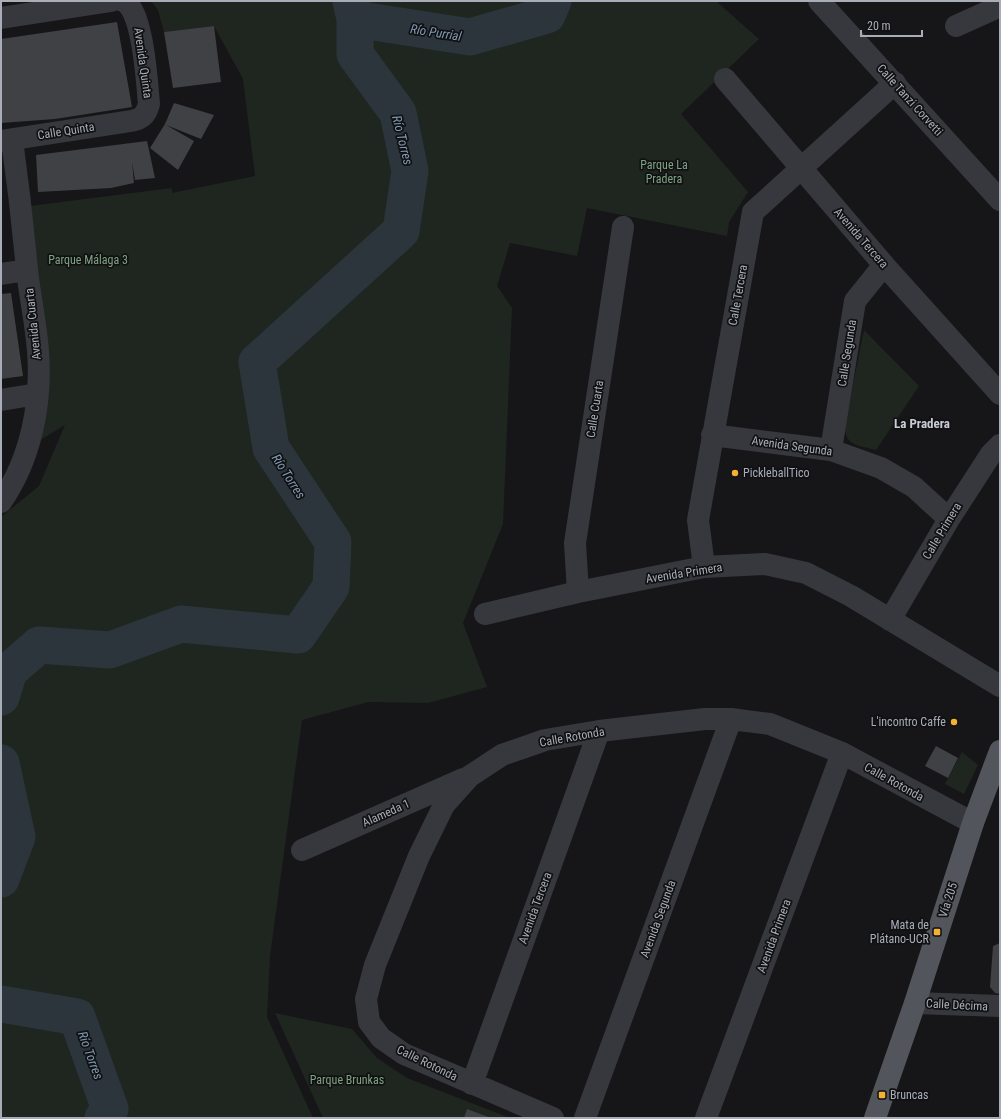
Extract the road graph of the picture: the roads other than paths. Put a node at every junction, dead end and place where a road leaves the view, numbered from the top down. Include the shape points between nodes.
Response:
1 (111, 1) edge
2 (123, 1) edge
3 (819, 1) edge
4 (1000, 6) edge
5 (1, 18) edge
6 (956, 26) dead end
7 (725, 79) dead end
8 (895, 84) junction
9 (131, 121) joint
10 (7, 140) edge
11 (801, 168) junction
12 (1000, 200) edge
13 (623, 227) dead end
14 (884, 265) junction
15 (27, 270) junction
16 (1, 274) edge
17 (37, 394) junction
18 (1000, 394) edge
19 (1, 400) edge
20 (712, 435) junction
21 (1000, 445) edge
22 (831, 450) junction
23 (1, 502) edge
24 (949, 519) junction
25 (704, 567) junction
26 (578, 592) junction
27 (485, 614) dead end
28 (890, 620) junction
29 (1000, 686) edge
30 (731, 719) junction
31 (599, 731) junction
32 (1000, 750) edge
33 (842, 753) junction
34 (470, 776) junction
35 (973, 823) junction
36 (302, 850) dead end
37 (915, 1003) junction
38 (1000, 1006) edge
39 (472, 1084) junction
40 (553, 1118) edge
41 (585, 1118) edge
42 (706, 1118) edge
43 (874, 1118) edge

1 - 5 street
2 - 9 street, Avenida Quinta via 133,10 139,29 149,104 147,113 140,119
3 - 8 street, Calle Tanzi Corvetti
4 - 6 street
7 - 11 street, Avenida Tercera
8 - 11 street, Calle Tercera
8 - 12 street, Calle Tanzi Corvetti
9 - 10 street, Calle Quinta
10 - 15 street, Avenida Cuarta via 22,207
11 - 14 street, Avenida Tercera
11 - 20 street, Calle Tercera via 753,212
13 - 26 street, Calle Cuarta via 575,543
14 - 18 street, Avenida Tercera
14 - 22 street, Calle Segunda via 855,301
15 - 16 street
15 - 17 street, Avenida Cuarta via 38,352
17 - 19 street
17 - 23 street, Avenida Cuarta via 29,447 13,484
20 - 22 street, Avenida Segunda
20 - 25 street, Calle Tercera via 698,520
21 - 24 street, Calle Primera via 991,454
22 - 24 street, Avenida Segunda via 881,468 914,487
24 - 28 street, Calle Primera
25 - 26 street, Avenida Primera
25 - 28 street, Avenida Primera via 765,564 806,573
26 - 27 street, Avenida Primera
28 - 29 street, Avenida Primera
30 - 31 street, Calle Rotonda via 705,719
30 - 33 street, Calle Rotonda via 770,724
30 - 41 street, Avenida Segunda
31 - 34 street, Calle Rotonda via 545,740 509,752
31 - 39 street, Avenida Tercera
32 - 35 main road, Vía 205
33 - 35 street, Calle Rotonda
33 - 42 street, Avenida Primera
34 - 36 street, Alameda 1
34 - 39 street, Calle Rotonda via 444,805 419,856 375,965 366,999 369,1022 380,1038 404,1054
35 - 37 main road, Vía 205
37 - 38 street, Calle Décima
37 - 43 main road, Vía 205
39 - 40 street, Calle Rotonda

